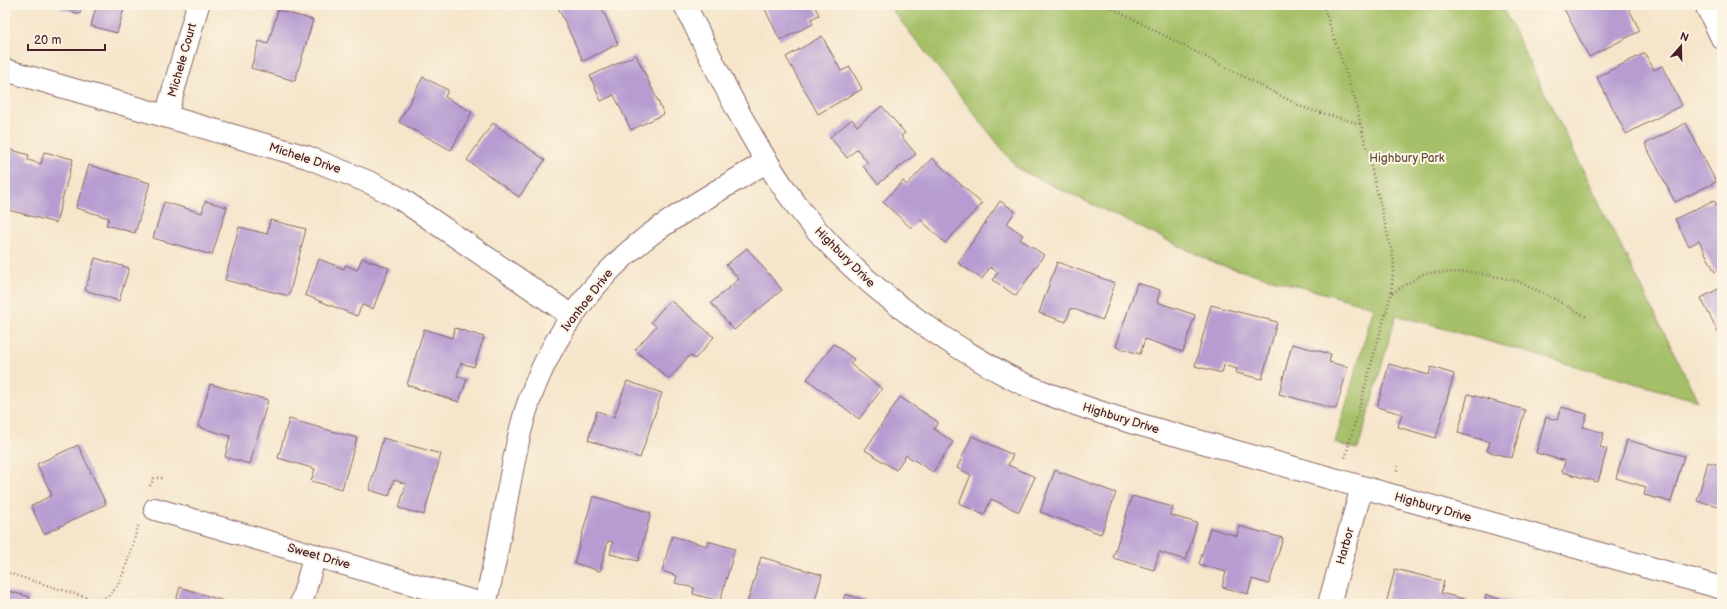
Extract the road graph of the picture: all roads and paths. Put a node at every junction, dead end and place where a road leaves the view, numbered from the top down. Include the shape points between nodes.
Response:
1 (198, 5) edge
2 (685, 5) edge
3 (1106, 5) edge
4 (1324, 5) edge
5 (1706, 5) edge
6 (1722, 38) edge
7 (5, 70) edge
8 (166, 116) junction
9 (1362, 124) junction
10 (767, 161) junction
11 (1391, 294) junction
12 (572, 316) junction
13 (1588, 318) dead end
14 (1343, 465) dead end
15 (163, 478) dead end
16 (1362, 488) junction
17 (148, 506) junction
18 (315, 555) junction
19 (5, 572) edge
20 (1722, 588) edge
21 (301, 604) edge
22 (482, 604) edge
23 (485, 604) edge
24 (1329, 604) edge

1 - 8 street, Michele Court
2 - 10 street, Highbury Drive via 752,137
3 - 9 path via 1304,108
4 - 9 path
5 - 6 street
7 - 8 street, Michele Drive
8 - 12 street, Michele Drive via 306,157 371,182
9 - 11 path via 1394,261
10 - 12 street, Ivanhoe Drive via 647,237 597,284
10 - 16 street, Highbury Drive via 808,219 868,281 916,319 992,368 1025,384 1090,409
11 - 13 path via 1425,273 1473,272 1517,281
11 - 14 path
12 - 23 street, Ivanhoe Drive via 538,375 529,402 518,440 495,565
15 - 17 path via 154,478
16 - 20 street, Highbury Drive
16 - 24 street, Harbor
17 - 18 street, Sweet Drive
17 - 19 path via 119,584 103,599 91,599
18 - 21 street
18 - 22 street, Sweet Drive

